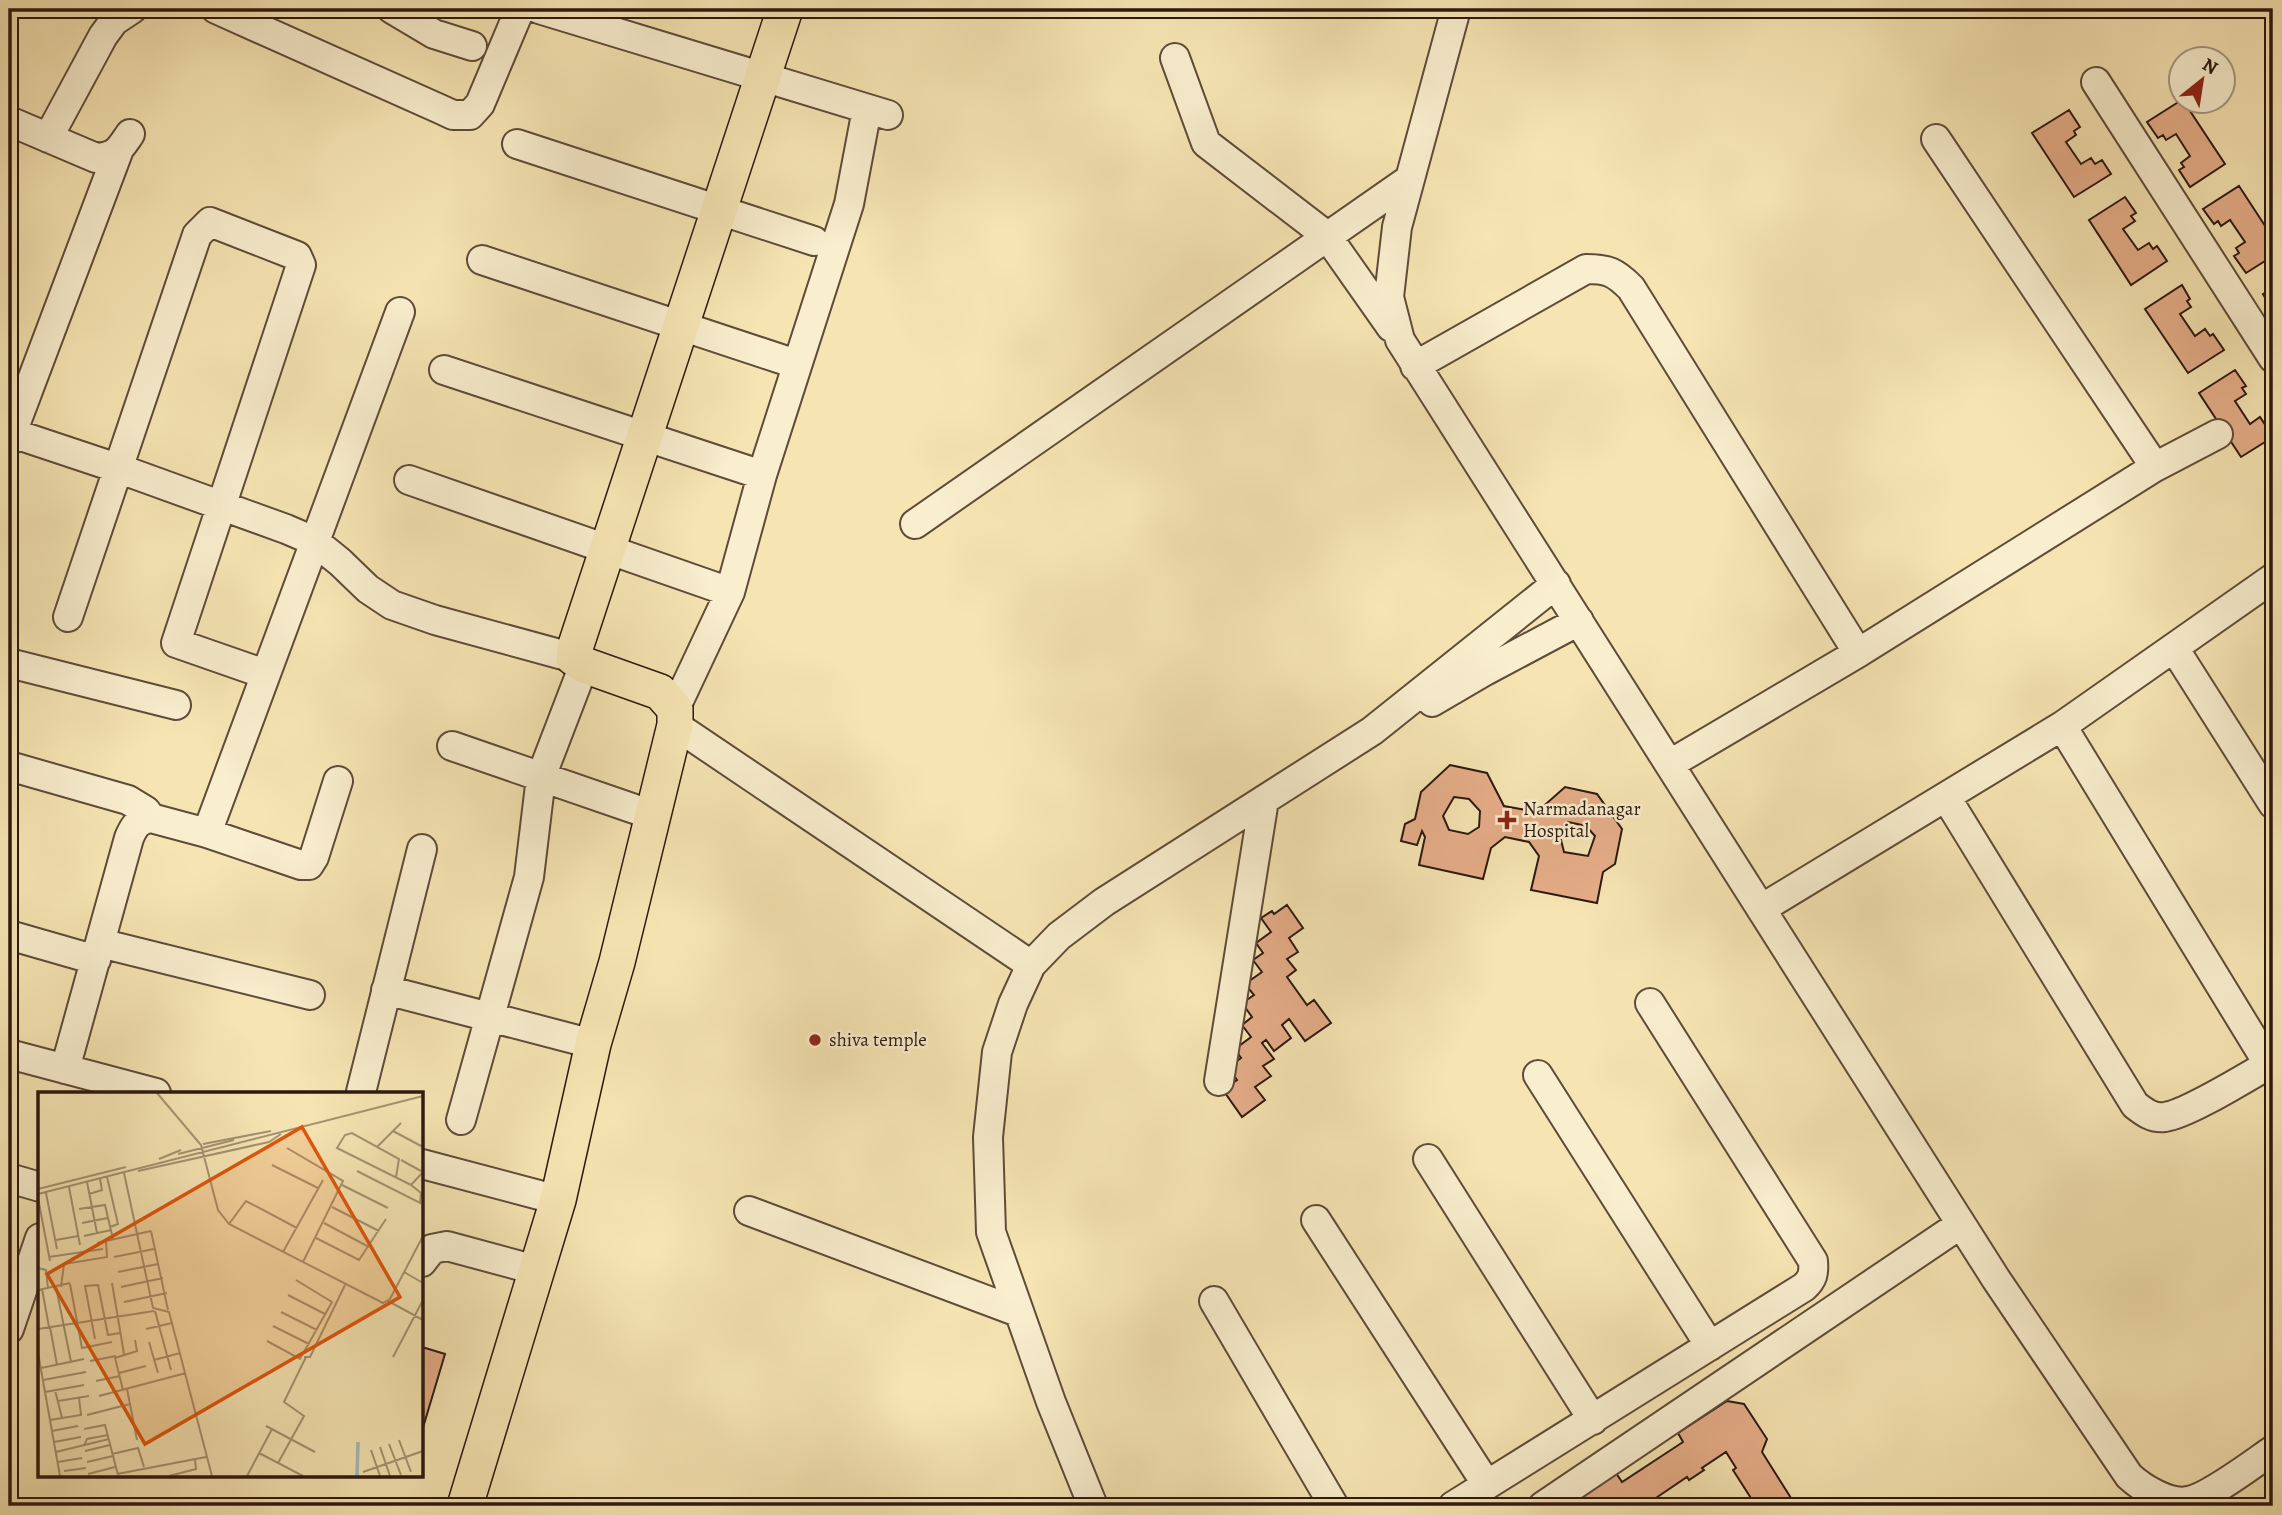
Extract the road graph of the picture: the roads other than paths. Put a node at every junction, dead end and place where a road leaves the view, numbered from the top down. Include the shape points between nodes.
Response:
1 (132, 9) edge
2 (216, 9) edge
3 (392, 9) edge
4 (520, 9) edge
5 (540, 9) edge
6 (785, 9) edge
7 (1456, 9) edge
8 (581, 15) edge
9 (472, 46) dead end
10 (1175, 58) dead end
11 (762, 78) junction
12 (2096, 82) dead end
13 (9, 121) edge
14 (48, 138) junction
15 (1936, 139) dead end
16 (517, 144) dead end
17 (1410, 179) junction
18 (717, 210) junction
19 (1328, 236) junction
20 (814, 241) dead end
21 (482, 260) dead end
22 (400, 312) dead end
23 (681, 326) junction
24 (1400, 340) junction
25 (2273, 358) edge
26 (787, 361) dead end
27 (1415, 366) junction
28 (444, 370) dead end
29 (2218, 434) dead end
30 (10, 435) edge
31 (644, 436) junction
32 (2155, 467) junction
33 (120, 470) junction
34 (762, 475) junction
35 (409, 480) dead end
36 (220, 506) junction
37 (915, 524) dead end
38 (314, 541) junction
39 (607, 549) junction
40 (2273, 578) edge
41 (1556, 584) junction
42 (730, 592) junction
43 (68, 617) dead end
44 (1579, 621) junction
45 (2174, 648) junction
46 (1858, 653) junction
47 (579, 662) junction
48 (9, 663) edge
49 (265, 674) junction
50 (176, 705) dead end
51 (675, 717) junction
52 (2062, 726) junction
53 (1373, 731) junction
54 (452, 746) dead end
55 (1670, 764) junction
56 (9, 766) edge
57 (541, 777) junction
58 (338, 781) dead end
59 (1946, 797) junction
60 (1264, 800) junction
61 (2273, 804) edge
62 (652, 815) junction
63 (151, 818) junction
64 (207, 833) junction
65 (422, 849) dead end
66 (1761, 909) junction
67 (9, 935) edge
68 (98, 951) junction
69 (1031, 965) junction
70 (386, 990) junction
71 (310, 995) dead end
72 (1650, 1003) dead end
73 (489, 1016) junction
74 (593, 1044) junction
75 (9, 1054) edge
76 (2271, 1063) edge
77 (65, 1069) junction
78 (1538, 1075) dead end
79 (1219, 1081) dead end
80 (92, 1085) edge
81 (148, 1092) edge
82 (360, 1092) edge
83 (461, 1120) dead end
84 (1428, 1159) dead end
85 (424, 1165) edge
86 (9, 1178) edge
87 (38, 1186) edge
88 (558, 1200) junction
89 (749, 1211) dead end
90 (1316, 1220) dead end
91 (1961, 1224) junction
92 (38, 1244) edge
93 (424, 1259) edge
94 (536, 1270) junction
95 (1214, 1301) dead end
96 (1018, 1312) junction
97 (9, 1329) edge
98 (1710, 1346) junction
99 (1593, 1420) junction
100 (2273, 1451) edge
101 (1487, 1485) junction
102 (2188, 1504) edge
103 (465, 1506) edge
104 (1093, 1506) edge
105 (1334, 1506) edge
106 (1453, 1506) edge
107 (1543, 1506) edge

1 - 14 street via 103,36
2 - 4 street via 453,115 470,115 480,104
3 - 9 street via 434,34
5 - 8 street
6 - 11 main road
7 - 17 street
8 - 11 street
10 - 19 street via 1206,143
11 - 18 main road
11 - 34 street via 878,112
12 - 25 street
13 - 14 street
14 - 30 street via 96,158 108,157 124,143
15 - 32 street
16 - 18 street
17 - 19 street
17 - 24 street via 1397,227 1388,297
18 - 20 street
18 - 23 main road
19 - 24 street
19 - 37 street
21 - 23 street
22 - 38 street
23 - 26 street
23 - 31 main road
24 - 27 street
27 - 41 street
27 - 46 street via 1586,269 1618,274
28 - 31 street
29 - 32 street
30 - 33 street
31 - 34 street
31 - 39 main road
32 - 46 street
33 - 36 street
33 - 36 street via 197,235 210,222 232,229 297,256 301,265
33 - 43 street
34 - 42 street
35 - 39 street
36 - 38 street
36 - 49 street via 176,643
38 - 47 street via 392,605
38 - 49 street
39 - 42 street
39 - 47 main road via 578,636
40 - 45 street
41 - 44 street
41 - 53 street
42 - 51 street
44 - 53 street via 1415,713
44 - 55 street
45 - 52 street
45 - 61 street
46 - 55 street
47 - 51 main road via 660,692
47 - 57 street
48 - 50 street
49 - 64 street
51 - 62 main road
51 - 69 street
52 - 59 street
52 - 76 street
53 - 60 street
54 - 57 street
55 - 66 street
56 - 63 street via 128,800
57 - 62 street
57 - 73 street via 529,877
58 - 64 street via 309,864
59 - 66 street
59 - 76 street via 2135,1105 2148,1115 2164,1117 2188,1109
60 - 69 street via 1104,902 1059,936
60 - 79 street
62 - 74 main road
63 - 64 street
63 - 68 street via 135,825 129,838
65 - 70 street
66 - 91 street
67 - 68 street
68 - 71 street
68 - 77 street
69 - 96 street via 997,1052 988,1137 991,1232
70 - 73 street
70 - 82 street
72 - 98 street via 1813,1262 1814,1272 1804,1287
73 - 74 street
73 - 83 street
74 - 88 main road
75 - 77 street
77 - 80 street
78 - 98 street
80 - 81 street
84 - 99 street
85 - 88 street
86 - 87 street
88 - 94 main road
89 - 96 street
90 - 101 street
91 - 102 street via 2129,1476 2144,1489
91 - 107 street
92 - 97 street
93 - 94 street via 432,1249 447,1246
94 - 103 main road
95 - 105 street
96 - 104 street
98 - 99 street
99 - 101 street
100 - 102 street
101 - 106 street

